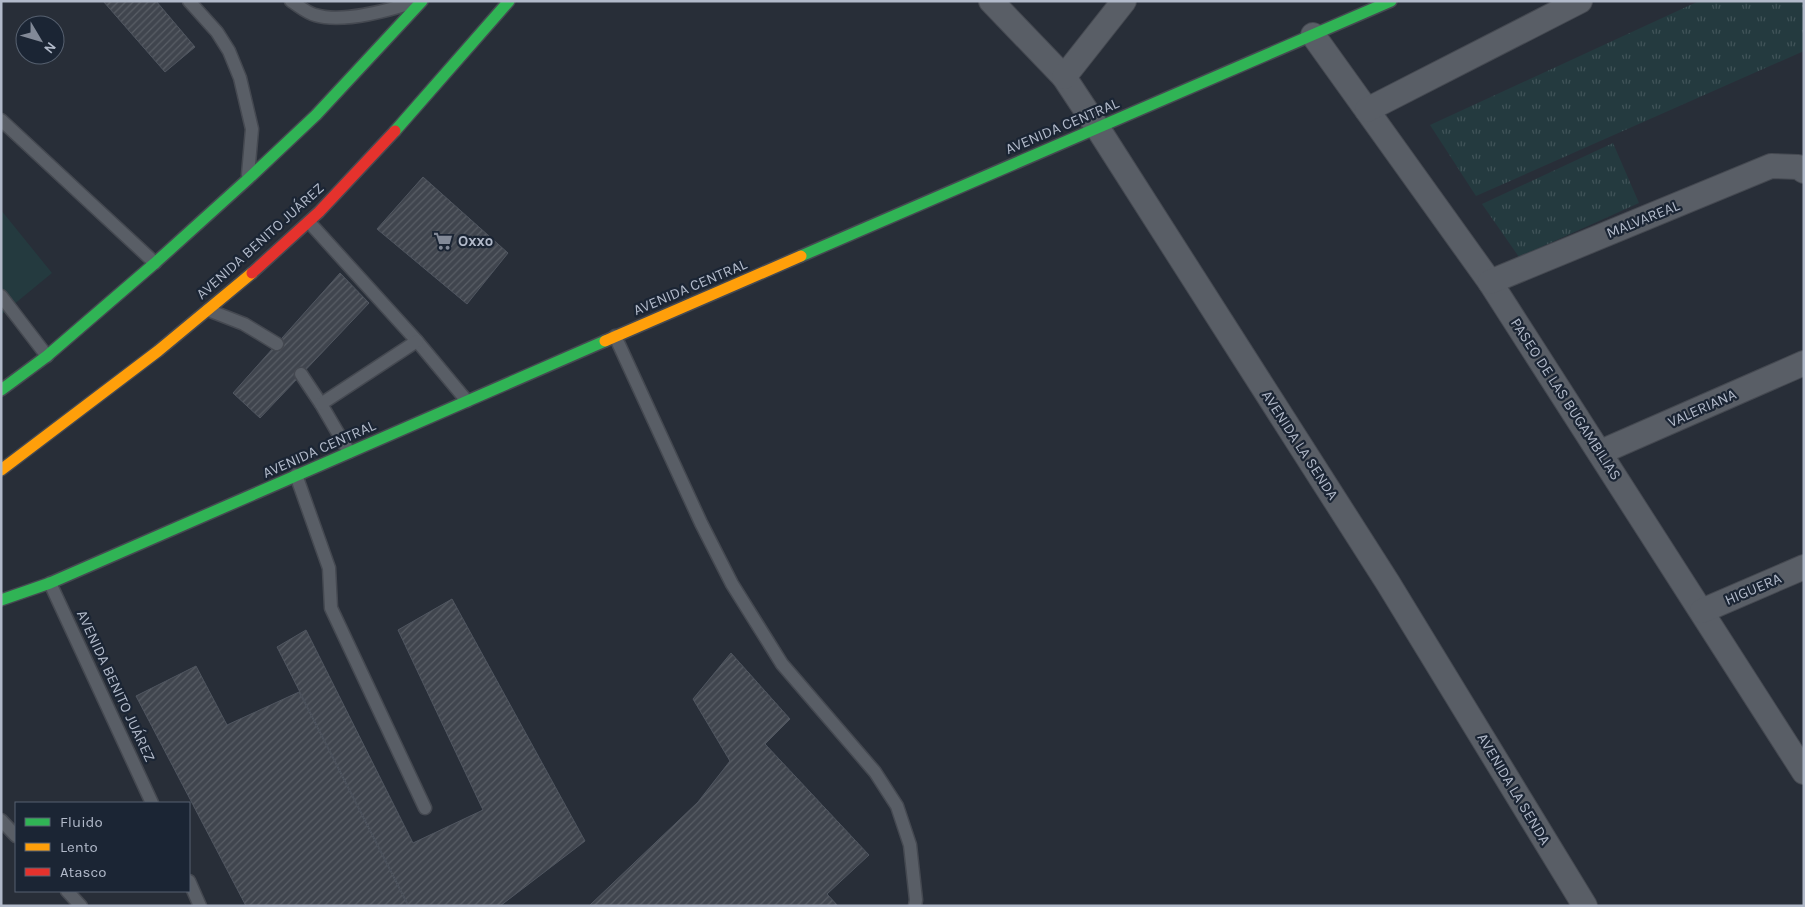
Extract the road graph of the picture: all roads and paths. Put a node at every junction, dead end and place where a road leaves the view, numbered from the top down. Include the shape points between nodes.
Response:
1 (189, 1) edge
2 (291, 1) edge
3 (416, 1) edge
4 (422, 1) edge
5 (509, 1) edge
6 (991, 1) edge
7 (1124, 1) edge
8 (1391, 1) edge
9 (1580, 1) edge
10 (1313, 35) junction
11 (1064, 77) junction
12 (1367, 110) junction
13 (1, 120) edge
14 (1097, 127) junction
15 (1801, 169) edge
16 (248, 179) junction
17 (309, 222) junction
18 (155, 263) junction
19 (1490, 282) junction
20 (1, 296) edge
21 (208, 310) junction
22 (615, 336) junction
23 (417, 340) junction
24 (278, 344) dead end
25 (47, 356) junction
26 (1804, 362) edge
27 (301, 374) dead end
28 (2, 389) edge
29 (467, 401) junction
30 (321, 404) junction
31 (349, 452) junction
32 (1601, 452) junction
33 (1, 470) edge
34 (296, 476) junction
35 (1804, 567) edge
36 (50, 582) junction
37 (1, 600) edge
38 (1702, 611) junction
39 (1804, 772) edge
40 (152, 802) edge
41 (425, 808) dead end
42 (1, 820) edge
43 (15, 835) edge
44 (190, 883) edge
45 (68, 892) edge
46 (81, 906) edge
47 (200, 906) edge
48 (915, 906) edge
49 (1585, 906) edge

1 - 16 lane via 217,32 240,78 252,128
2 - 3 lane via 315,15 340,18 385,12
4 - 16 main road via 316,115
5 - 17 main road, AVENIDA BENITO JUÁREZ via 474,44
6 - 11 street, AVENIDA LA SENDA
7 - 11 street
8 - 10 main road, AVENIDA CENTRAL
9 - 12 street
10 - 12 street, PASEO DE LAS BUGAMBILIAS
10 - 14 main road, AVENIDA CENTRAL
11 - 14 street, AVENIDA LA SENDA
12 - 19 street, PASEO DE LAS BUGAMBILIAS
13 - 18 lane
14 - 22 main road, AVENIDA CENTRAL
14 - 49 street, AVENIDA LA SENDA via 1388,583
15 - 19 street, MALVAREAL via 1772,166
16 - 18 main road
17 - 21 main road, AVENIDA BENITO JUÁREZ
17 - 23 lane
18 - 25 main road
19 - 32 street, PASEO DE LAS BUGAMBILIAS
20 - 25 lane
21 - 24 lane via 244,324
21 - 33 main road, AVENIDA BENITO JUÁREZ via 96,400
22 - 29 main road, AVENIDA CENTRAL
22 - 48 lane via 732,584 782,664 875,772 897,806 910,846
23 - 29 lane
23 - 30 lane
25 - 28 main road
26 - 32 street, VALERIANA
27 - 30 lane
29 - 31 main road, AVENIDA CENTRAL
30 - 31 lane
31 - 34 main road, AVENIDA CENTRAL
32 - 38 street, PASEO DE LAS BUGAMBILIAS
34 - 36 main road, AVENIDA CENTRAL
34 - 41 lane via 329,568 331,608
35 - 38 street, HIGUERA
36 - 37 main road, AVENIDA CENTRAL
36 - 40 lane, AVENIDA BENITO JUÁREZ
38 - 39 street, PASEO DE LAS BUGAMBILIAS
42 - 43 lane
44 - 47 lane
45 - 46 lane

